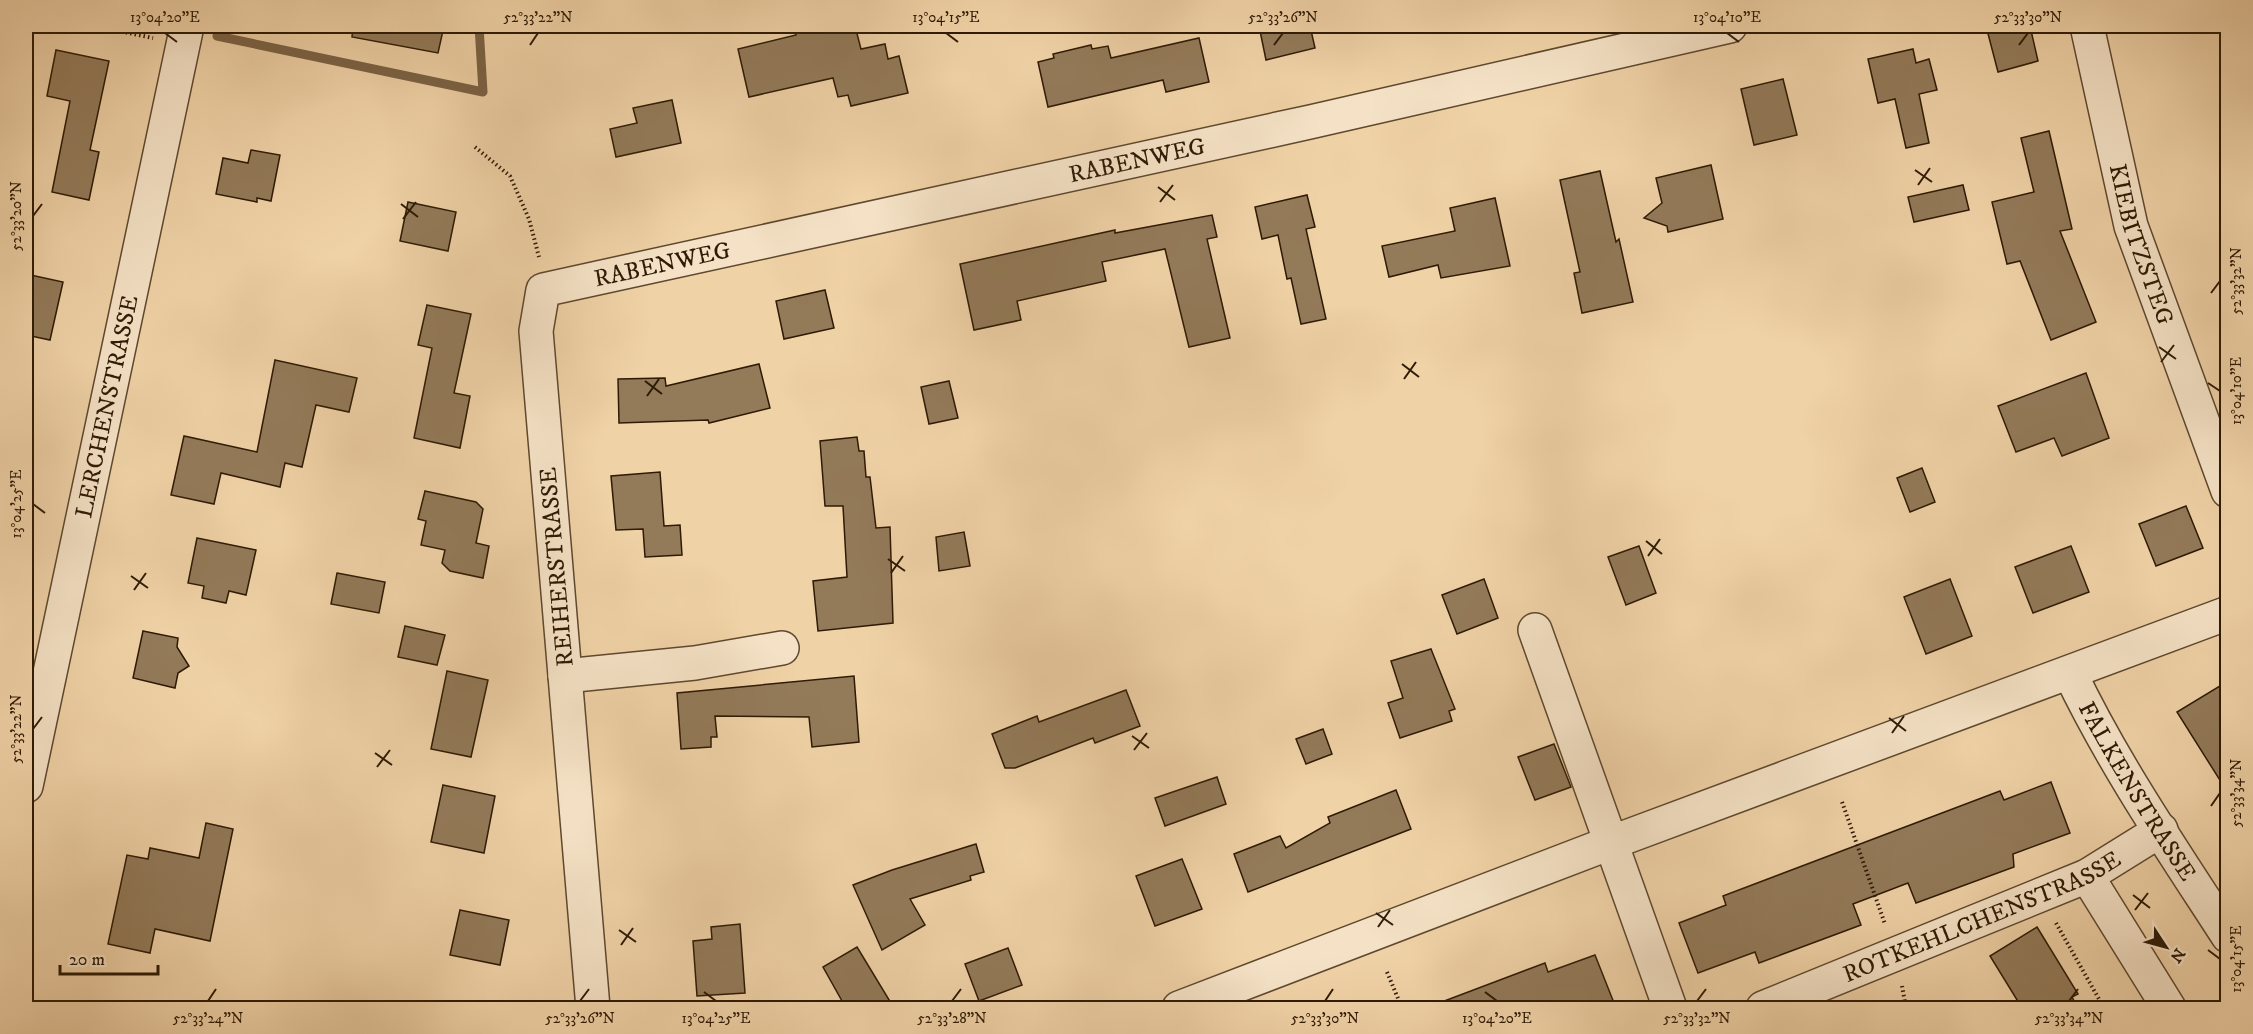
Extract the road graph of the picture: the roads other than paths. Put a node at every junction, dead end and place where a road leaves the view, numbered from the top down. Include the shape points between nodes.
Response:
1 (1730, 26) edge
2 (2087, 26) edge
3 (185, 35) edge
4 (543, 290) joint
5 (2228, 491) edge
6 (2228, 613) edge
7 (1535, 630) dead end
8 (781, 658) dead end
9 (2070, 673) junction
10 (566, 685) junction
11 (26, 786) edge
12 (2161, 831) junction
13 (1610, 843) junction
14 (2087, 876) junction
15 (2228, 936) edge
16 (593, 1008) edge
17 (1179, 1008) edge
18 (1670, 1008) edge
19 (1763, 1008) edge
20 (2169, 1008) edge

1 - 4 street, RABENWEG
2 - 5 street, KIEBITZSTEG via 2131,226
3 - 11 street, LERCHENSTRASSE
4 - 10 street, REIHERSTRASSE via 536,331
6 - 9 street
7 - 13 street
8 - 10 street via 695,663
9 - 12 street, FALKENSTRASSE
9 - 13 street
10 - 16 street, REIHERSTRASSE
12 - 14 street, ROTKEHLCHENSTRASSE
12 - 15 street, FALKENSTRASSE
13 - 17 street
13 - 18 street
14 - 19 street, ROTKEHLCHENSTRASSE
14 - 20 street

